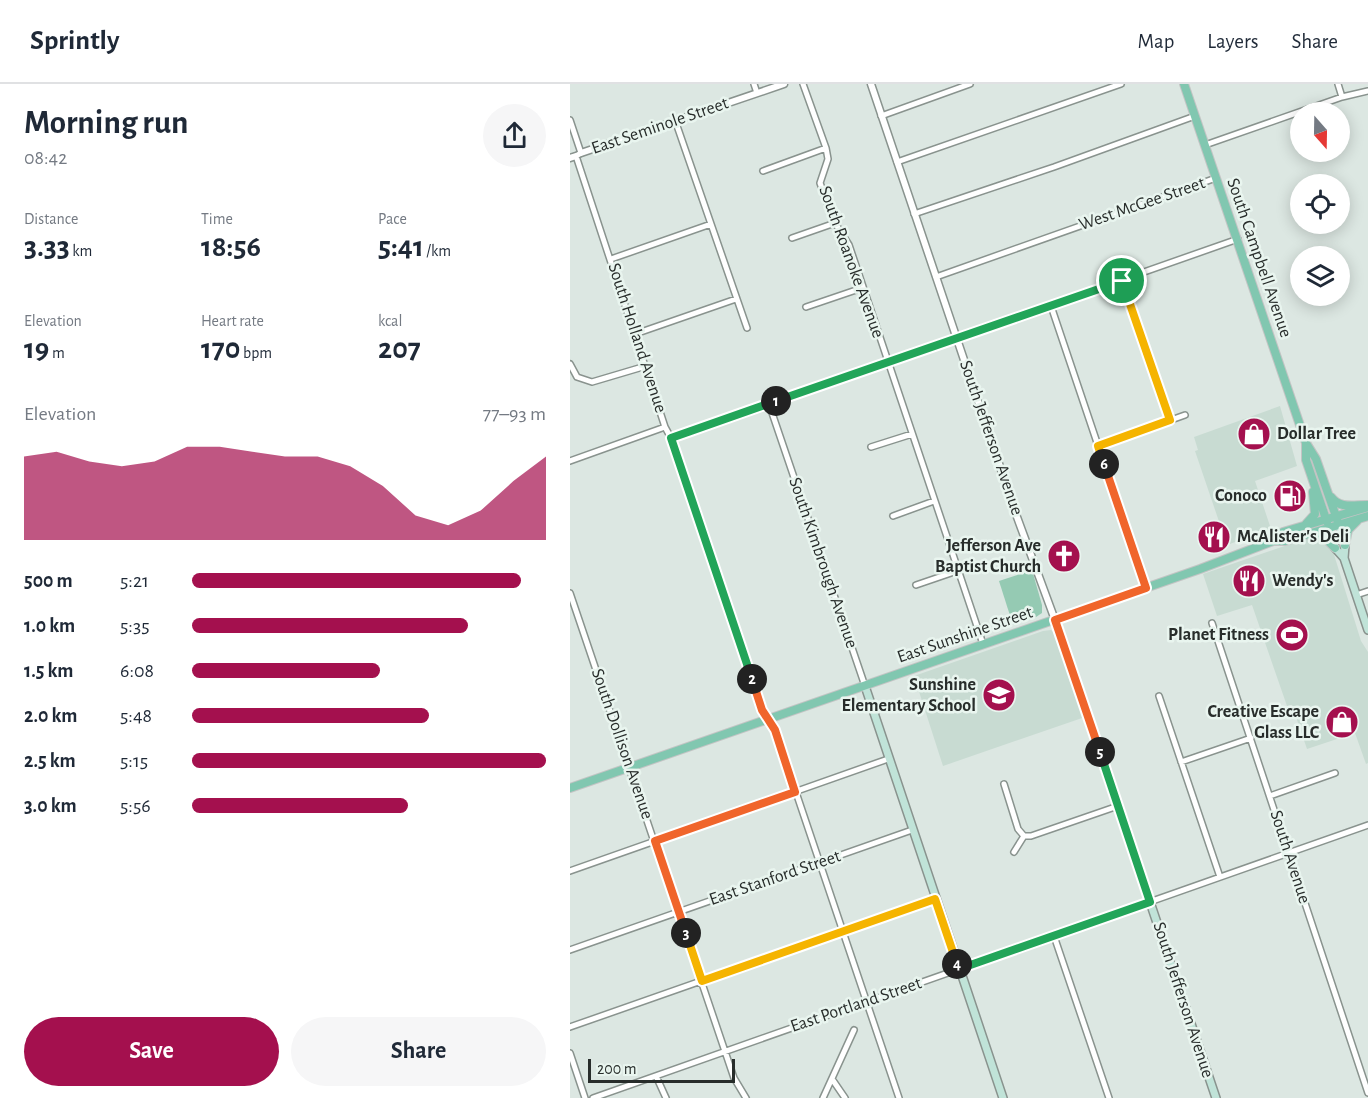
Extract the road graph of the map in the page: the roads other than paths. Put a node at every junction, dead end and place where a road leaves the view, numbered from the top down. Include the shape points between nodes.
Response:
1 (754, 84) edge
2 (783, 84) edge
3 (803, 84) edge
4 (871, 84) edge
5 (970, 84) edge
6 (1121, 84) edge
7 (1184, 84) edge
8 (1338, 84) edge
9 (1368, 91) edge
10 (757, 93) junction
11 (1342, 97) junction
12 (881, 116) junction
13 (1195, 116) junction
14 (570, 120) edge
15 (675, 120) junction
16 (1205, 145) junction
17 (826, 148) junction
18 (576, 156) edge
19 (897, 162) junction
20 (763, 171) dead end
21 (1216, 178) junction
22 (914, 214) junction
23 (835, 223) junction
24 (711, 224) junction
25 (792, 238) dead end
26 (1238, 239) junction
27 (611, 259) junction
28 (936, 277) junction
29 (1122, 281) junction
30 (862, 288) junction
31 (736, 298) junction
32 (1051, 306) junction
33 (806, 307) dead end
34 (747, 328) dead end
35 (635, 334) junction
36 (957, 338) junction
37 (887, 363) junction
38 (570, 364) edge
39 (646, 366) junction
40 (770, 404) junction
41 (1185, 415) dead end
42 (1170, 420) junction
43 (665, 427) junction
44 (912, 434) junction
45 (671, 438) junction
46 (1306, 442) junction
47 (1098, 446) junction
48 (871, 447) dead end
49 (570, 461) edge
50 (1313, 482) junction
51 (1328, 492) junction
52 (934, 501) junction
53 (1368, 506) edge
54 (892, 516) dead end
55 (1365, 517) edge
56 (1337, 521) junction
57 (1328, 524) junction
58 (1302, 526) junction
59 (1305, 535) junction
60 (1273, 541) junction
61 (1345, 545) junction
62 (1335, 548) junction
63 (1344, 558) junction
64 (957, 571) junction
65 (916, 585) dead end
66 (1146, 588) junction
67 (1368, 591) edge
68 (570, 593) edge
69 (1356, 595) junction
70 (1055, 620) junction
71 (1212, 623) dead end
72 (1368, 630) edge
73 (983, 644) junction
74 (865, 686) junction
75 (1160, 696) dead end
76 (768, 719) junction
77 (1251, 738) junction
78 (888, 759) junction
79 (1181, 762) junction
80 (629, 767) junction
81 (1335, 773) dead end
82 (1004, 784) dead end
83 (570, 788) edge
84 (795, 792) junction
85 (1270, 796) junction
86 (1118, 806) junction
87 (1368, 825) edge
88 (912, 830) junction
89 (1024, 836) junction
90 (655, 841) junction
91 (1014, 852) dead end
92 (1289, 853) junction
93 (819, 862) junction
94 (570, 871) edge
95 (1220, 877) junction
96 (935, 899) junction
97 (1150, 902) junction
98 (679, 912) junction
99 (843, 932) junction
100 (1054, 936) junction
101 (570, 950) edge
102 (959, 969) junction
103 (702, 981) junction
104 (867, 1002) junction
105 (570, 1027) edge
106 (854, 1030) dead end
107 (726, 1051) junction
108 (570, 1053) edge
109 (656, 1076) junction
110 (832, 1079) junction
111 (1368, 1093) edge
112 (585, 1098) edge
113 (593, 1098) edge
114 (666, 1098) edge
115 (746, 1098) edge
116 (823, 1098) edge
117 (845, 1098) edge
118 (899, 1098) edge
119 (1003, 1098) edge
120 (1109, 1098) edge
121 (1216, 1098) edge

1 - 10 street
2 - 10 street, East Seminole Street
3 - 17 street, South Roanoke Avenue
4 - 12 street, South Jefferson Avenue
5 - 12 street
6 - 19 street
7 - 13 main road, South Campbell Avenue
8 - 11 street
9 - 11 street
10 - 15 street, East Seminole Street
11 - 16 street
12 - 19 street, South Jefferson Avenue
13 - 16 main road, South Campbell Avenue
13 - 22 street
14 - 18 street, South Holland Avenue
15 - 18 street, East Seminole Street
15 - 24 street
16 - 21 main road, South Campbell Avenue
17 - 20 street
17 - 23 street, South Roanoke Avenue via 828,159 820,183
18 - 27 street, South Holland Avenue
19 - 22 street, South Jefferson Avenue
21 - 26 main road, South Campbell Avenue
21 - 28 street, West McGee Street
22 - 28 street, South Jefferson Avenue
23 - 25 street
23 - 30 street, South Roanoke Avenue via 849,245
24 - 27 street
24 - 31 street
26 - 29 street
26 - 46 main road, South Campbell Avenue
27 - 35 street, South Holland Avenue
28 - 36 street, South Jefferson Avenue
29 - 32 street
29 - 42 street
30 - 33 street
30 - 37 street, South Roanoke Avenue
31 - 34 street
31 - 35 street
32 - 36 street
32 - 47 street
35 - 39 street, South Holland Avenue
36 - 37 street
36 - 70 street, South Jefferson Avenue
37 - 40 street
37 - 44 street, South Roanoke Avenue
38 - 39 street via 577,377 592,382
39 - 43 street, South Holland Avenue
40 - 45 street
40 - 74 street, South Kimbrough Avenue
41 - 42 street
42 - 47 street
43 - 45 street, South Holland Avenue
43 - 49 street
44 - 48 street
44 - 52 street, South Roanoke Avenue
45 - 76 street, South Holland Avenue
46 - 50 main road, South Campbell Avenue via 1306,460
46 - 51 main road, South Campbell Avenue
47 - 66 street
50 - 57 main road, South Campbell Avenue
50 - 58 main road via 1315,514
51 - 53 main road via 1340,505
51 - 56 main road, South Campbell Avenue
52 - 54 street
52 - 64 street, South Roanoke Avenue
53 - 56 main road
55 - 56 main road
55 - 61 main road via 1348,530
56 - 57 main road
56 - 61 main road, South Campbell Avenue
57 - 58 main road
57 - 59 main road
57 - 62 main road, South Campbell Avenue
58 - 60 main road via 1282,532
59 - 60 main road
59 - 62 main road via 1324,538
60 - 66 main road, East Sunshine Street
61 - 63 main road, South Campbell Avenue
62 - 63 main road, South Campbell Avenue
63 - 69 main road, South Campbell Avenue
64 - 65 street
64 - 73 street, South Roanoke Avenue
66 - 70 main road, East Sunshine Street
67 - 69 street
68 - 80 street, South Dollison Avenue
69 - 72 main road, South Campbell Avenue
70 - 73 main road, East Sunshine Street
70 - 86 main road, South Jefferson Avenue
71 - 77 street, South Avenue
73 - 74 main road, East Sunshine Street
74 - 76 main road, East Sunshine Street
74 - 78 main road, South Kimbrough Avenue
75 - 79 street
76 - 80 main road, East Sunshine Street
76 - 84 street, South Holland Avenue
77 - 79 street
77 - 85 street, South Avenue
78 - 84 street
78 - 88 main road, South Kimbrough Avenue
79 - 95 street
80 - 83 main road, East Sunshine Street
80 - 90 street, South Dollison Avenue
81 - 85 street
82 - 89 street via 1018,829
84 - 90 street
84 - 93 street, South Holland Avenue
85 - 92 street, South Avenue
86 - 89 street
86 - 97 main road, South Jefferson Avenue
87 - 92 street, East Portland Street
88 - 93 street, East Stanford Street
88 - 96 main road, South Kimbrough Avenue
89 - 91 street
90 - 94 street
90 - 98 street, South Dollison Avenue
92 - 95 street, East Portland Street
92 - 111 street, South Avenue
93 - 98 street, East Stanford Street
93 - 99 street, South Holland Avenue
95 - 97 street, East Portland Street
96 - 99 street
96 - 102 main road, South Kimbrough Avenue
97 - 100 street, East Portland Street
97 - 121 main road, South Jefferson Avenue
98 - 101 street, East Stanford Street
98 - 103 street, South Dollison Avenue
99 - 103 street
99 - 104 street, South Holland Avenue
100 - 102 street, East Portland Street
100 - 120 street
102 - 104 street, East Portland Street
102 - 119 main road, South Kimbrough Avenue
103 - 105 street
103 - 107 street, South Dollison Avenue
104 - 107 street, East Portland Street
104 - 118 street, South Holland Avenue
106 - 110 street
107 - 109 street, East Portland Street
107 - 115 street, South Dollison Avenue via 734,1078
108 - 112 street
109 - 113 street, East Portland Street
109 - 114 street
110 - 116 street
110 - 117 street

